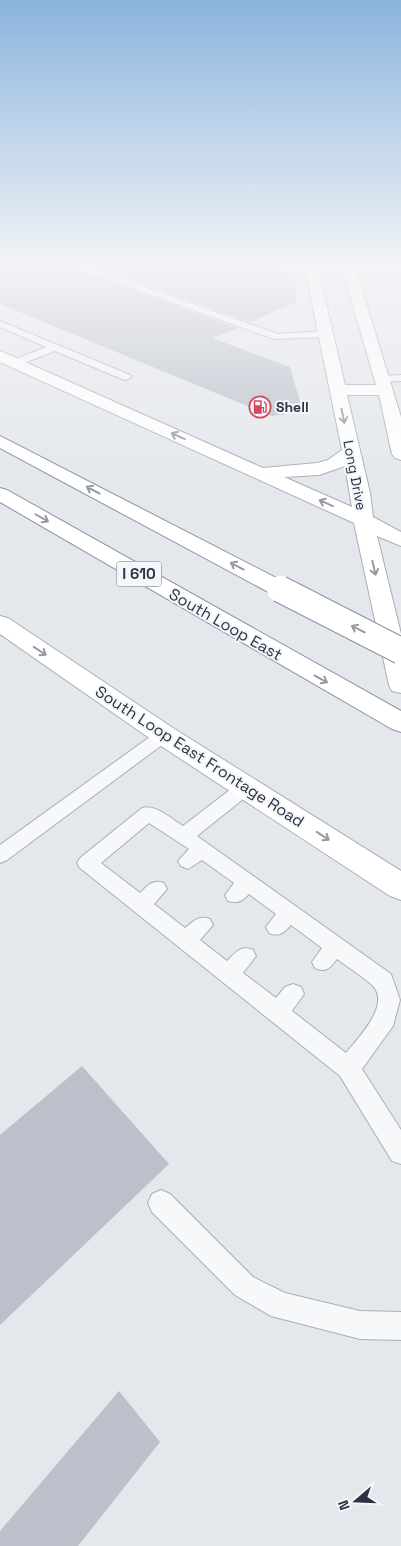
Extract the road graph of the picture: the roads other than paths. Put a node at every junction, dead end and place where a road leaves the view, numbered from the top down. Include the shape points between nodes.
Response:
1 (29, 336) edge
2 (275, 336) edge
3 (291, 336) edge
4 (325, 336) edge
5 (370, 336) edge
6 (55, 347) junction
7 (8, 359) edge
8 (126, 377) dead end
9 (401, 378) edge
10 (384, 384) junction
11 (338, 390) junction
12 (0, 441) edge
13 (350, 452) junction
14 (401, 454) edge
15 (259, 473) junction
16 (0, 494) edge
17 (363, 520) junction
18 (401, 540) edge
19 (0, 623) edge
20 (401, 651) edge
21 (401, 685) edge
22 (401, 723) edge
23 (164, 735) junction
24 (246, 787) junction
25 (184, 836) junction
26 (0, 855) edge
27 (401, 887) edge
28 (157, 889) dead end
29 (140, 905) junction
30 (203, 925) dead end
31 (186, 940) junction
32 (336, 946) junction
33 (246, 956) dead end
34 (322, 962) dead end
35 (228, 974) junction
36 (293, 994) dead end
37 (277, 1012) junction
38 (348, 1068) junction
39 (401, 1152) edge
40 (161, 1203) dead end
41 (401, 1326) edge

1 - 6 lane
2 - 3 lane
4 - 11 main road, Long Drive
5 - 10 main road
6 - 7 lane
6 - 8 lane
15 -> 7 main road
9 - 10 lane
10 - 11 main road
10 - 14 main road
11 -> 13 main road, Long Drive
20 -> 12 main road, bridge
13 - 15 main road via 336,464 311,470
13 - 17 main road, Long Drive
17 -> 15 main road
16 -> 22 main road, South Loop East / I 610
17 - 18 main road
17 -> 21 main road, Long Drive
19 -> 23 main road, South Loop East Frontage Road
23 - 24 main road, South Loop East Frontage Road
23 - 26 lane
24 - 25 lane
24 -> 27 main road, South Loop East Frontage Road
25 - 29 lane via 148,813 87,863
25 - 32 lane via 195,855 283,920
28 - 29 lane
29 - 31 lane
30 - 31 lane
31 - 35 lane
32 - 34 lane
32 - 38 lane via 383,981 389,1000 382,1026
33 - 35 lane
35 - 37 lane
36 - 37 lane
37 - 38 lane
38 - 39 lane
40 - 41 lane via 244,1286 281,1306 360,1325

